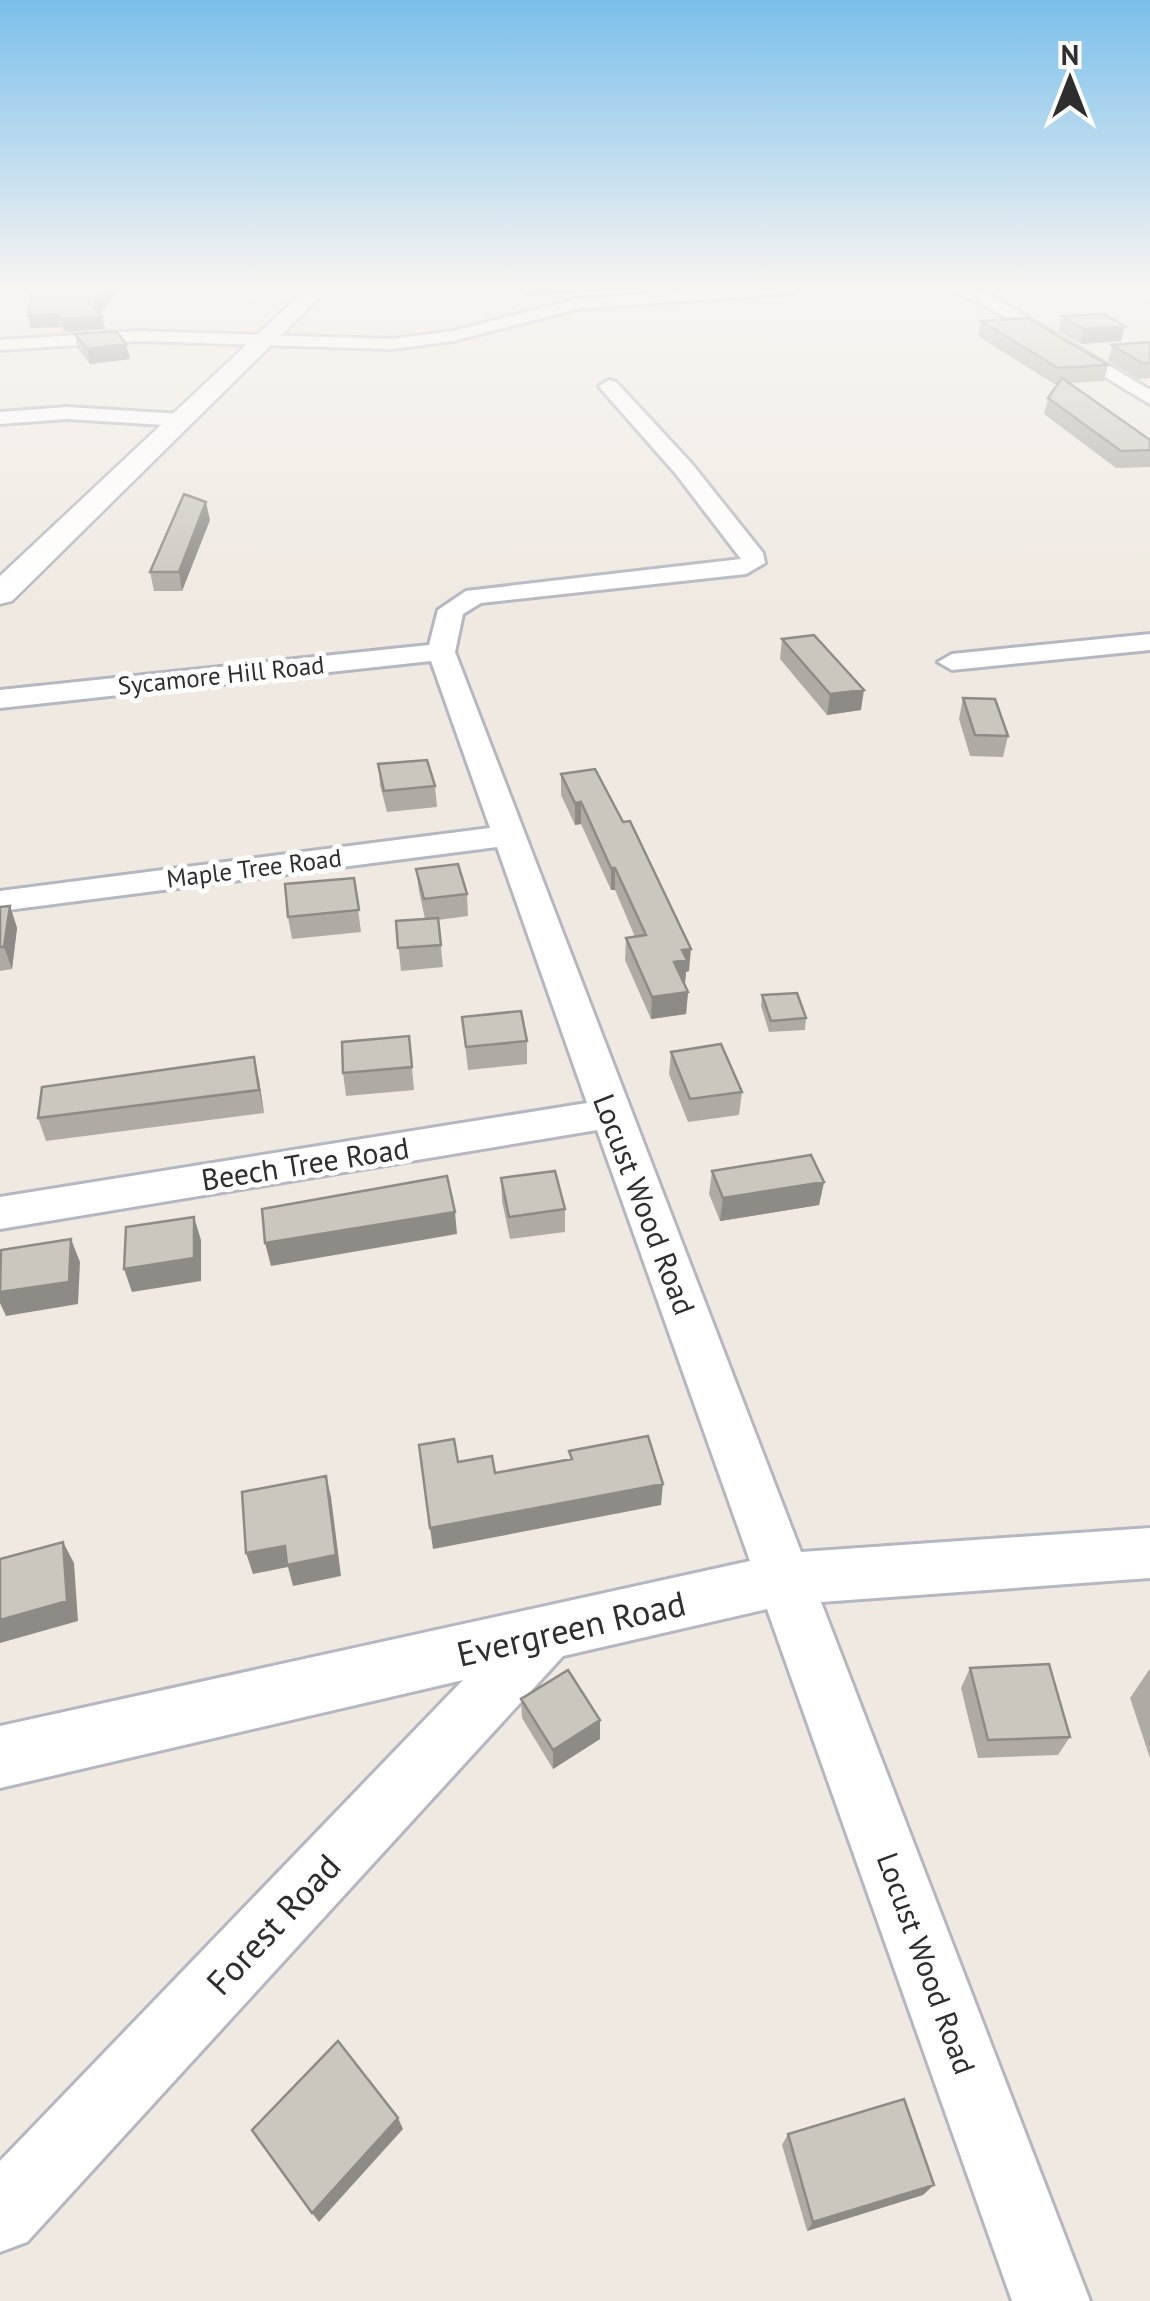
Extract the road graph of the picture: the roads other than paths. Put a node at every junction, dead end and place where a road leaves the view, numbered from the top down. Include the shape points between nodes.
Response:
1 (207, 395) edge
2 (617, 395) edge
3 (0, 418) edge
4 (181, 420) junction
5 (0, 594) edge
6 (1150, 642) edge
7 (441, 652) junction
8 (952, 662) dead end
9 (0, 698) edge
10 (508, 836) junction
11 (0, 901) edge
12 (610, 1114) junction
13 (0, 1213) edge
14 (1150, 1553) edge
15 (786, 1580) junction
16 (546, 1634) junction
17 (0, 1757) edge
18 (0, 2215) edge
19 (1051, 2301) edge

1 - 4 street
2 - 7 street via 684,469 753,563 475,596 451,610
3 - 4 street
4 - 5 street
6 - 8 street
7 - 9 street, Sycamore Hill Road
7 - 10 street, Locust Wood Road
10 - 11 street, Maple Tree Road
10 - 12 street, Locust Wood Road
12 - 13 street, Beech Tree Road
12 - 15 street, Locust Wood Road
14 - 15 street, Evergreen Road
15 - 16 street, Evergreen Road
15 - 19 street, Locust Wood Road
16 - 17 street, Evergreen Road
16 - 18 street, Forest Road

